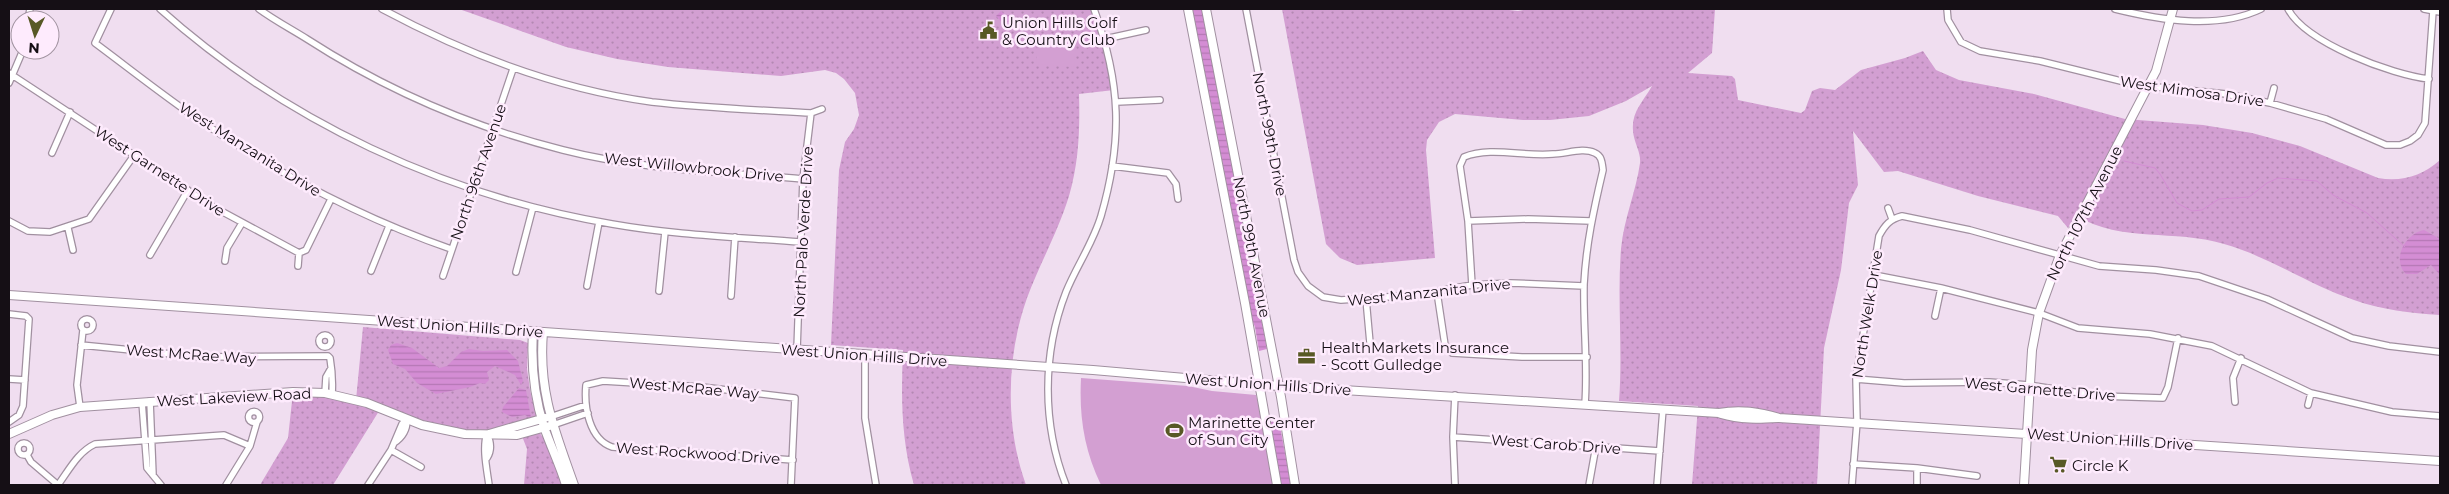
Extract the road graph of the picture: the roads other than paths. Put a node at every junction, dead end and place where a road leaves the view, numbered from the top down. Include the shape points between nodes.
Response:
1 (111, 9) edge
2 (160, 9) edge
3 (259, 9) edge
4 (382, 9) edge
5 (1094, 9) edge
6 (1188, 9) edge
7 (1206, 9) edge
8 (1246, 9) edge
9 (1947, 9) edge
10 (2115, 9) edge
11 (2173, 9) edge
12 (2261, 9) edge
13 (2288, 9) edge
14 (2424, 9) edge
15 (2433, 11) junction
16 (2440, 12) edge
17 (2172, 18) junction
18 (1146, 30) dead end
19 (1105, 39) junction
20 (17, 60) edge
21 (513, 69) junction
22 (11, 74) edge
23 (2429, 79) junction
24 (9, 83) edge
25 (2149, 86) junction
26 (2274, 88) dead end
27 (1160, 100) dead end
28 (1117, 102) junction
29 (2270, 102) junction
30 (822, 109) dead end
31 (70, 112) junction
32 (811, 114) junction
33 (493, 128) junction
34 (52, 153) dead end
35 (135, 154) junction
36 (1112, 166) junction
37 (803, 179) junction
38 (188, 190) junction
39 (472, 190) junction
40 (331, 199) junction
41 (1178, 199) dead end
42 (533, 207) junction
43 (1888, 208) dead end
44 (1892, 219) junction
45 (9, 221) edge
46 (1468, 221) junction
47 (1591, 221) junction
48 (599, 222) junction
49 (242, 223) junction
50 (389, 226) junction
51 (68, 228) junction
52 (666, 232) junction
53 (735, 237) junction
54 (800, 242) junction
55 (451, 249) junction
56 (73, 250) dead end
57 (299, 253) junction
58 (2060, 255) junction
59 (150, 256) dead end
60 (1294, 260) joint
61 (225, 261) dead end
62 (298, 266) dead end
63 (370, 271) dead end
64 (516, 272) dead end
65 (1874, 275) junction
66 (443, 276) dead end
67 (1472, 285) junction
68 (587, 286) dead end
69 (1584, 286) junction
70 (1941, 288) junction
71 (659, 291) dead end
72 (1437, 292) junction
73 (9, 295) edge
74 (731, 296) dead end
75 (1366, 299) junction
76 (9, 314) edge
77 (2039, 314) junction
78 (1935, 316) dead end
79 (83, 330) dead end
80 (533, 332) junction
81 (543, 332) junction
82 (2178, 338) junction
83 (1370, 343) dead end
84 (81, 345) junction
85 (325, 348) dead end
86 (797, 350) junction
87 (2440, 352) edge
88 (865, 354) junction
89 (1587, 356) junction
90 (327, 357) junction
91 (2240, 358) junction
92 (1049, 368) junction
93 (1856, 378) junction
94 (9, 379) edge
95 (25, 380) junction
96 (1260, 384) junction
97 (2029, 385) junction
98 (1278, 386) junction
99 (2311, 393) junction
100 (328, 394) junction
101 (1455, 395) junction
102 (146, 402) junction
103 (2235, 402) dead end
104 (1585, 404) junction
105 (586, 405) junction
106 (2308, 405) dead end
107 (80, 408) junction
108 (1663, 409) junction
109 (588, 413) junction
110 (2440, 416) edge
111 (408, 420) junction
112 (545, 421) junction
113 (9, 422) edge
114 (257, 422) dead end
115 (1856, 422) junction
116 (553, 425) junction
117 (9, 434) edge
118 (488, 434) junction
119 (2026, 434) junction
120 (1453, 437) junction
121 (144, 440) junction
122 (152, 440) junction
123 (250, 446) junction
124 (1596, 446) junction
125 (390, 450) junction
126 (1660, 451) junction
127 (27, 455) dead end
128 (793, 460) junction
129 (2440, 461) edge
130 (1853, 464) junction
131 (421, 467) dead end
132 (1917, 468) junction
133 (153, 475) junction
134 (1976, 476) dead end
135 (58, 485) edge
136 (161, 485) edge
137 (226, 485) edge
138 (368, 485) edge
139 (489, 485) edge
140 (566, 485) edge
141 (574, 485) edge
142 (791, 485) edge
143 (876, 485) edge
144 (1066, 485) edge
145 (1277, 485) edge
146 (1295, 485) edge
147 (1455, 485) edge
148 (1589, 485) edge
149 (1657, 485) edge
150 (1852, 485) edge
151 (1916, 485) edge
152 (2024, 485) edge

1 - 40 street, West Manzanita Drive via 94,43 201,122
2 - 39 street via 199,44 289,105 373,149
3 - 33 street, West Willowbrook Drive via 378,81 446,113
4 - 21 street via 428,34
5 - 19 street
6 - 96 main road, North 99th Avenue
7 - 98 main road, North 99th Avenue
8 - 60 street, North 99th Drive
9 - 25 street, West Mimosa Drive via 1948,20 1961,42 1980,51
10 - 17 street
11 - 17 main road, North 107th Avenue
12 - 17 street via 2231,18 2200,21
13 - 23 street via 2308,29 2338,48 2372,64
14 - 15 street
15 - 16 street
15 - 23 street, West Mimosa Drive
17 - 25 main road, North 107th Avenue
18 - 19 street
19 - 28 street
20 - 22 street
21 - 32 street via 652,102
21 - 33 street, North 96th Avenue
22 - 24 street
22 - 31 street, West Garnette Drive
23 - 29 street, West Mimosa Drive via 2423,127 2414,138 2396,146 2381,144 2330,121
25 - 29 street, West Mimosa Drive
25 - 58 main road, North 107th Avenue
26 - 29 street
27 - 28 street
28 - 36 street
30 - 32 street
31 - 34 street
31 - 35 street, West Garnette Drive
32 - 37 street, North Palo Verde Drive
33 - 37 street, West Willowbrook Drive via 563,150 608,159 686,170
33 - 39 street, North 96th Avenue
35 - 38 street, West Garnette Drive
35 - 51 street via 89,219
36 - 41 street via 1168,173 1176,184
36 - 92 street via 1100,219 1066,291
37 - 54 street, North Palo Verde Drive
38 - 49 street, West Garnette Drive
38 - 59 street
39 - 42 street
39 - 55 street, North 96th Avenue
40 - 50 street, West Manzanita Drive
40 - 57 street via 306,250
42 - 48 street
42 - 64 street
43 - 44 street
44 - 58 street via 1915,217
44 - 65 street, North Welk Drive via 1880,236
45 - 51 street via 28,231 50,232
46 - 47 street
46 - 47 street via 1460,166 1464,157 1477,152 1551,155 1587,151 1597,154 1602,160 1603,170
46 - 67 street
47 - 69 street
48 - 52 street
48 - 68 street
49 - 57 street, West Garnette Drive
49 - 61 street via 227,248
50 - 55 street, West Manzanita Drive
50 - 63 street
51 - 56 street
52 - 53 street
52 - 71 street
53 - 54 street
53 - 74 street
54 - 86 street, North Palo Verde Drive
55 - 66 street, North 96th Avenue
57 - 62 street
58 - 77 main road, North 107th Avenue
58 - 87 street via 2099,266 2199,276 2267,299 2352,338
60 - 75 street, West Manzanita Drive via 1301,277 1318,294 1335,300
65 - 70 street
65 - 93 street, North Welk Drive
67 - 69 street, West Manzanita Drive
67 - 72 street, West Manzanita Drive
69 - 89 street
70 - 77 street
70 - 78 street
72 - 75 street, West Manzanita Drive
72 - 89 street via 1445,345 1452,353 1522,358
73 - 80 main road, West Union Hills Drive
75 - 83 street
76 - 95 street via 27,317
77 - 82 street via 2078,328
77 - 97 main road, North 107th Avenue
79 - 84 street
80 - 81 main road, West Union Hills Drive
80 - 112 main road via 532,369
81 - 86 main road, West Union Hills Drive
81 - 112 main road
82 - 91 street via 2212,346
82 - 97 street, West Garnette Drive via 2163,398 2100,396
84 - 90 street, West McRae Way via 202,357
84 - 107 street via 77,385
85 - 90 street
86 - 88 main road, West Union Hills Drive
88 - 92 main road, West Union Hills Drive
88 - 143 street via 865,418
89 - 104 street
90 - 100 street via 330,370 326,377
91 - 99 street
91 - 103 street via 2233,378
92 - 96 main road, West Union Hills Drive
92 - 144 street via 1048,398 1054,451
93 - 97 street, West Garnette Drive via 1904,383
93 - 115 street, North Welk Drive
94 - 95 street
95 - 113 street via 23,406 19,415
96 - 98 main road, West Union Hills Drive
96 - 145 main road, North 99th Avenue
97 - 119 main road, North 107th Avenue
98 - 101 main road, West Union Hills Drive
98 - 146 main road, North 99th Avenue
99 - 106 street
99 - 110 street via 2392,412
100 - 102 main road, West Lakeview Road via 292,392
100 - 111 main road, West Lakeview Road via 367,403
101 - 104 main road, West Union Hills Drive
101 - 120 street
102 - 107 main road, West Lakeview Road
102 - 121 street
102 - 122 street
104 - 108 main road, West Union Hills Drive
105 - 109 street
105 - 112 street, West Lakeview Road
105 - 128 street, West McRae Way via 586,385 603,381 702,387 795,398
107 - 117 main road, West Lakeview Road via 52,415
108 - 115 main road, West Union Hills Drive via 1719,413 1735,418
108 - 126 street
109 - 116 street, West Lakeview Road
109 - 128 street, West Rockwood Drive via 594,434 612,447
111 - 118 main road, West Lakeview Road via 445,431
111 - 125 street via 402,424
112 - 116 main road, West Lakeview Road
112 - 118 main road, West Lakeview Road via 517,435
112 - 140 main road
114 - 123 street
115 - 119 main road, West Union Hills Drive
115 - 130 street, North Welk Drive
116 - 141 main road
118 - 139 street
119 - 129 main road, West Union Hills Drive
119 - 152 main road, North 107th Avenue
120 - 124 street, West Carob Drive
120 - 147 street
121 - 122 street
121 - 133 street via 147,468
121 - 135 street via 88,447
122 - 123 street via 224,435
122 - 133 street
123 - 137 street
124 - 126 street, West Carob Drive
124 - 148 street
125 - 131 street
125 - 138 street
126 - 149 street
127 - 135 street
128 - 142 street
130 - 132 street
130 - 150 street, North Welk Drive
132 - 134 street
132 - 151 street
133 - 136 street

